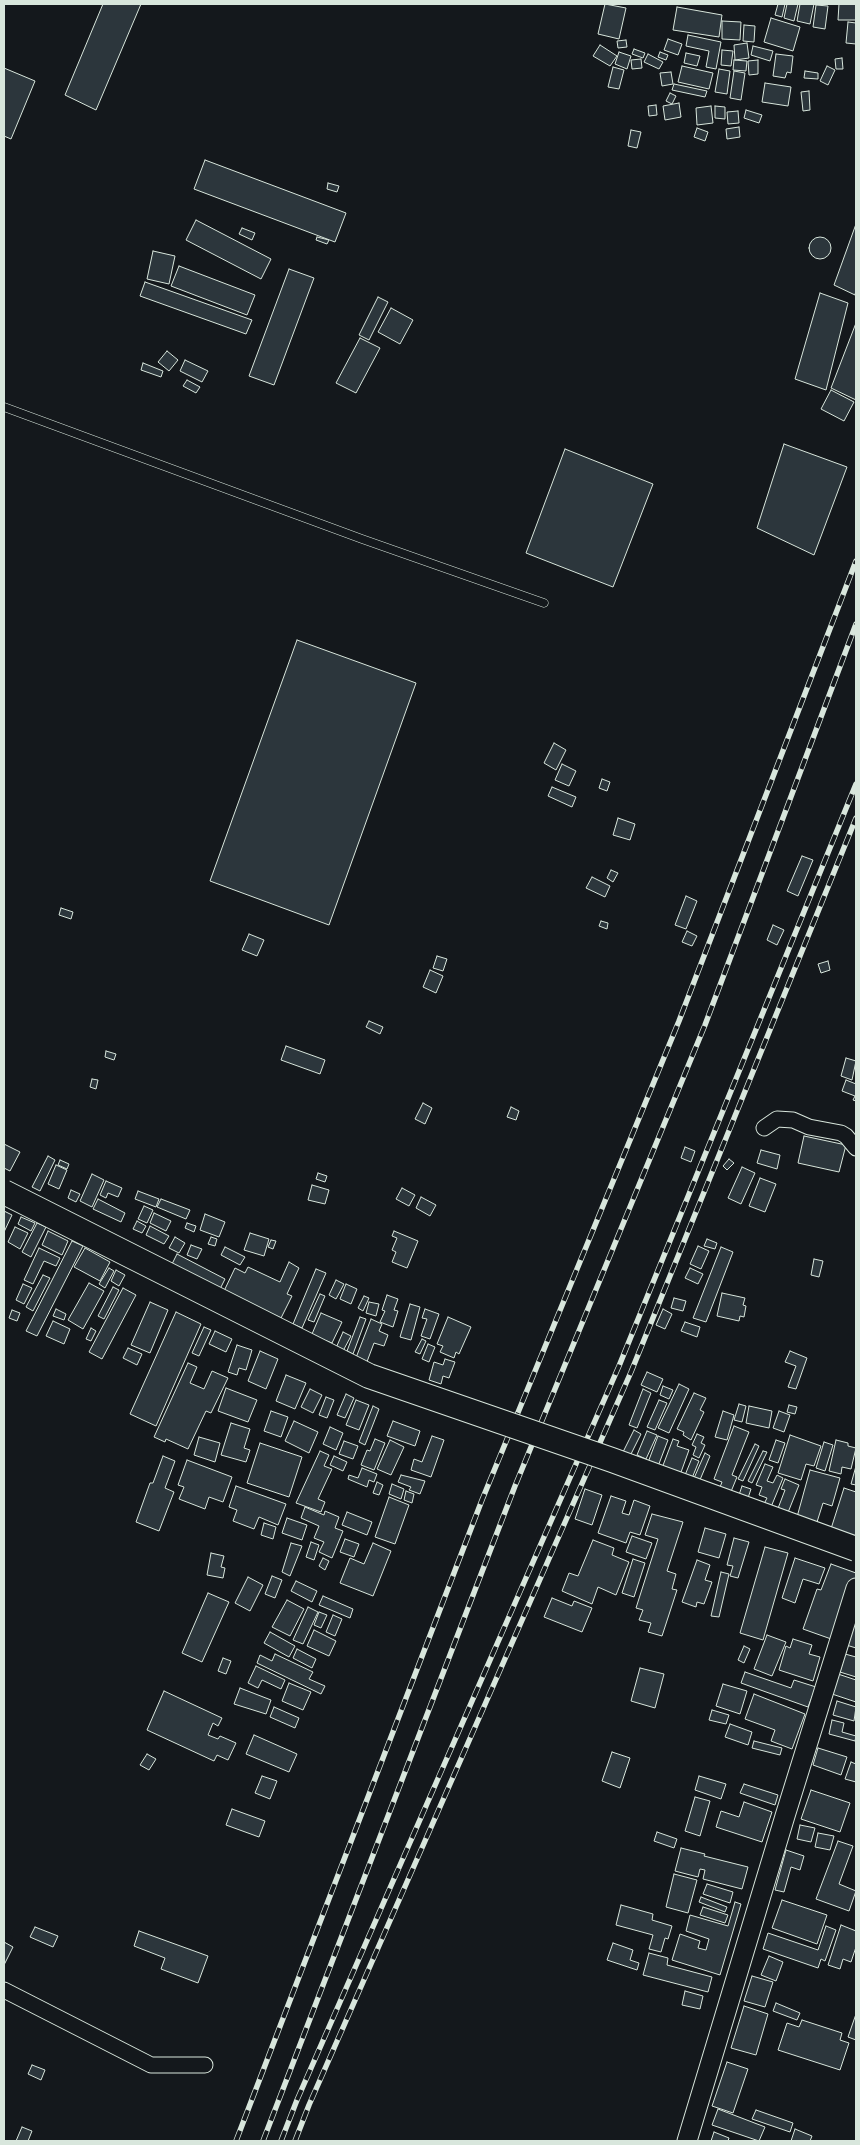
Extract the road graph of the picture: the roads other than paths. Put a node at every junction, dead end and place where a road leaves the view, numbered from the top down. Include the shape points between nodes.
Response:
1 (4, 407) edge
2 (544, 603) dead end
3 (764, 1128) dead end
4 (856, 1148) edge
5 (4, 1192) edge
6 (856, 1549) edge
7 (856, 1588) edge
8 (4, 1990) edge
9 (205, 2065) dead end
10 (688, 2141) edge

1 - 2 lane
3 - 4 street via 777,1119 793,1120 809,1127 841,1133
5 - 6 main road, bridge via 369,1376
7 - 10 street via 784,1816
8 - 9 street via 151,2065

